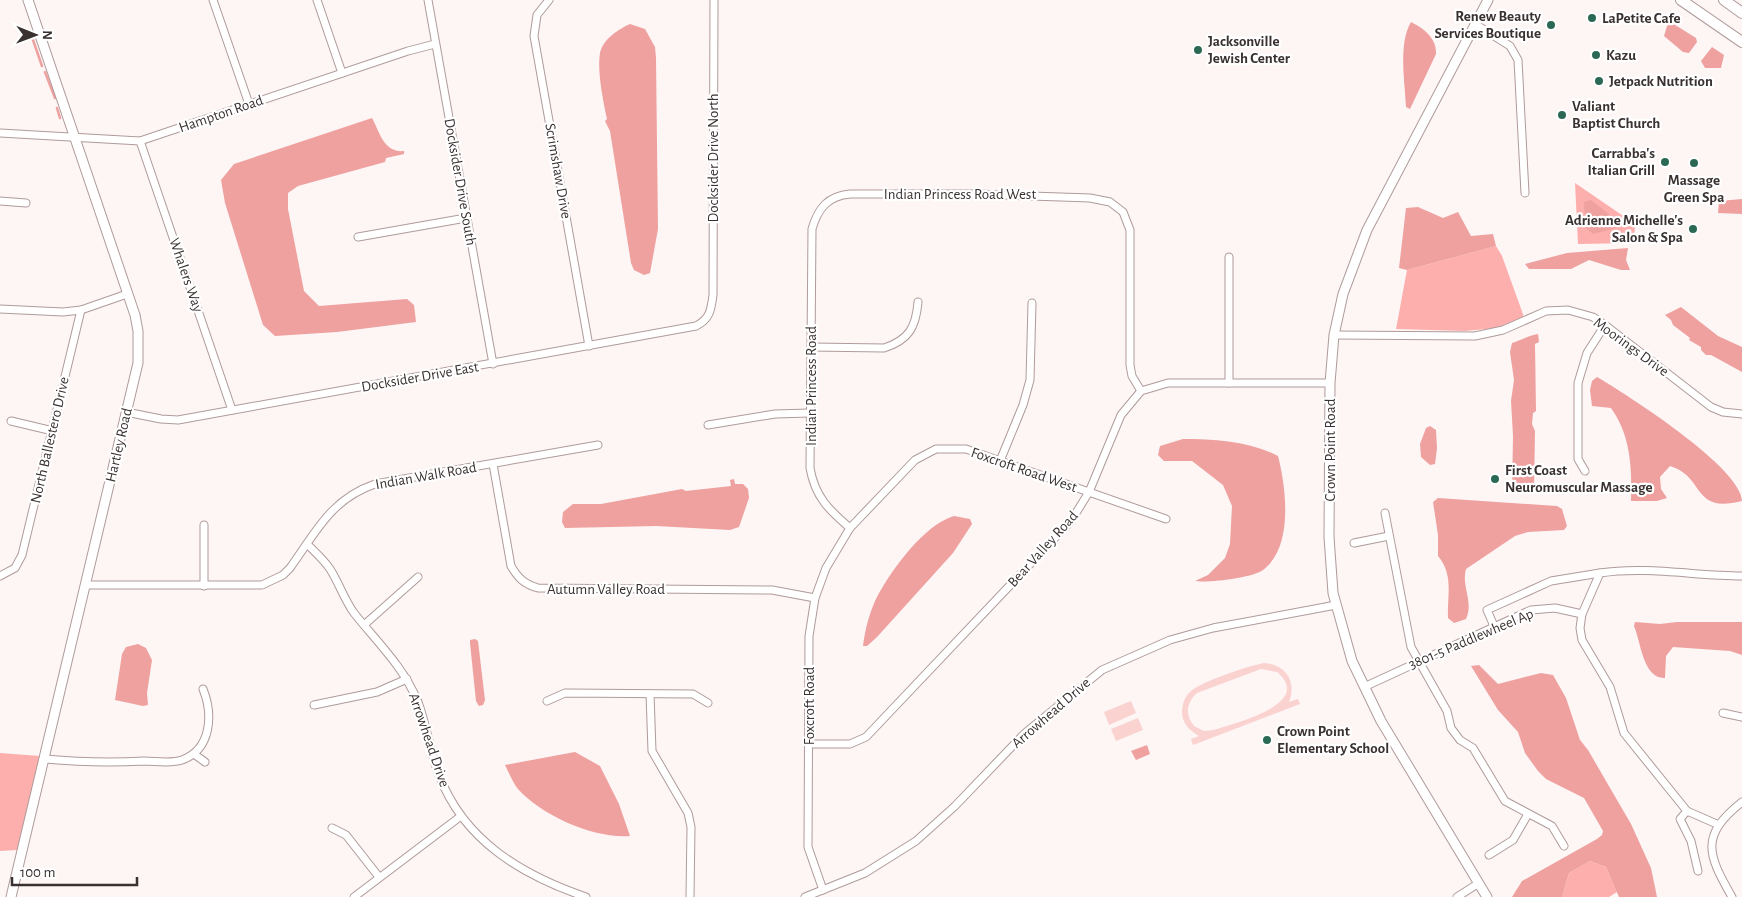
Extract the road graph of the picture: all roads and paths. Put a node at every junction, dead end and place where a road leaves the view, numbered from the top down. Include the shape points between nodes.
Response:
1 (28, 0) edge
2 (213, 0) edge
3 (317, 0) edge
4 (428, 0) edge
5 (549, 0) edge
6 (714, 0) edge
7 (1488, 0) edge
8 (1681, 0) edge
9 (1724, 0) edge
10 (1742, 13) edge
11 (1476, 24) junction
12 (1742, 42) edge
13 (435, 44) junction
14 (342, 73) junction
15 (248, 104) junction
16 (0, 133) edge
17 (74, 137) junction
18 (140, 141) junction
19 (1525, 192) dead end
20 (0, 201) edge
21 (26, 203) dead end
22 (466, 218) junction
23 (812, 229) joint
24 (358, 237) dead end
25 (1229, 257) dead end
26 (127, 294) junction
27 (918, 302) dead end
28 (1032, 303) dead end
29 (0, 309) edge
30 (81, 310) junction
31 (710, 316) joint
32 (1605, 325) junction
33 (1334, 335) junction
34 (589, 346) junction
35 (811, 347) junction
36 (492, 364) junction
37 (1229, 383) junction
38 (1330, 384) junction
39 (1141, 391) junction
40 (232, 410) junction
41 (126, 412) junction
42 (810, 413) junction
43 (1742, 414) edge
44 (11, 421) dead end
45 (708, 425) dead end
46 (53, 431) junction
47 (598, 445) dead end
48 (1000, 461) junction
49 (493, 464) junction
50 (1585, 471) dead end
51 (1088, 492) junction
52 (1385, 513) dead end
53 (1166, 519) dead end
54 (204, 525) dead end
55 (850, 528) junction
56 (1390, 536) junction
57 (307, 544) junction
58 (1354, 544) dead end
59 (1600, 573) junction
60 (0, 576) edge
61 (1742, 576) edge
62 (418, 577) dead end
63 (85, 585) junction
64 (204, 586) junction
65 (815, 598) junction
66 (1336, 605) junction
67 (1582, 614) junction
68 (364, 624) junction
69 (1494, 626) junction
70 (1418, 661) junction
71 (407, 679) junction
72 (1364, 687) junction
73 (203, 689) dead end
74 (650, 694) junction
75 (547, 700) dead end
76 (708, 703) dead end
77 (314, 705) dead end
78 (1723, 713) dead end
79 (1742, 717) edge
80 (809, 744) junction
81 (194, 754) junction
82 (45, 760) junction
83 (205, 762) dead end
84 (1742, 802) edge
85 (1687, 810) junction
86 (1528, 814) junction
87 (460, 816) junction
88 (1719, 825) junction
89 (332, 828) dead end
90 (1564, 846) dead end
91 (1489, 855) dead end
92 (1698, 871) dead end
93 (379, 877) junction
94 (1479, 883) junction
95 (822, 890) junction
96 (11, 897) edge
97 (354, 897) edge
98 (586, 897) edge
99 (690, 897) edge
100 (806, 897) edge
101 (1458, 897) edge
102 (1487, 897) edge
103 (1732, 897) edge

1 - 17 street, Hartley Road
2 - 15 street
3 - 14 street
4 - 13 street, Docksider Drive South
5 - 34 street, Scrimshaw Drive via 537,15 534,36
6 - 31 street, Docksider Drive North
7 - 11 street, Crown Point Road
8 - 12 main road
9 - 10 main road
11 - 19 street via 1510,46 1518,60
11 - 33 street, Crown Point Road via 1367,230 1343,294
13 - 14 street, Hampton Road
13 - 22 street, Docksider Drive South
14 - 15 street, Hampton Road
15 - 18 street, Hampton Road
16 - 17 street, Hampton Road
17 - 18 street, Hampton Road
17 - 26 street, Hartley Road
18 - 40 street, Whalers Way
20 - 21 street
22 - 24 street
22 - 36 street, Docksider Drive South
23 - 35 street, Indian Princess Road
23 - 39 street, Indian Princess Road West via 822,206 831,198 850,194 1072,196 1110,202 1123,212 1130,230 1130,365
25 - 37 street
26 - 30 street
26 - 41 street, Hartley Road via 139,346
27 - 35 street via 913,328 896,344 884,348
28 - 48 street via 1030,380
29 - 30 street
30 - 46 street, North Ballestero Drive
31 - 34 street, Docksider Drive East via 696,326
32 - 33 street, Moorings Drive via 1580,312 1557,310 1535,315 1489,334
32 - 43 street, Moorings Drive via 1711,407
32 - 50 street via 1587,354 1578,384 1578,459
33 - 38 street, Crown Point Road
34 - 36 street, Docksider Drive East
35 - 42 street, Indian Princess Road
36 - 40 street, Docksider Drive East
37 - 38 street
37 - 39 street via 1168,384
38 - 66 street, Crown Point Road via 1329,537
39 - 51 street, Bear Valley Road via 1121,415
40 - 41 street, Docksider Drive East via 170,420
41 - 63 street, Hartley Road
42 - 45 street via 775,414
42 - 55 street, Indian Princess Road via 813,484 826,507
44 - 46 street
46 - 60 street, North Ballestero Drive via 22,555 15,568
47 - 49 street, Indian Walk Road
48 - 51 street, Foxcroft Road West
48 - 55 street, Foxcroft Road West via 966,449 949,448 924,454
49 - 57 street, Indian Walk Road via 361,489 328,513
49 - 65 street, Autumn Valley Road via 511,566 526,585 538,588 772,590
51 - 53 street, Foxcroft Road West
51 - 80 street, Bear Valley Road via 1071,522 866,736 850,744
52 - 56 street
54 - 64 street
55 - 65 street, Foxcroft Road via 826,568
56 - 58 street
56 - 70 street via 1411,647
57 - 64 street, Indian Walk Road via 290,568 272,582 251,586
57 - 68 street, Arrowhead Drive via 331,570 347,601
59 - 61 street via 1628,569
59 - 67 street
59 - 69 street via 1551,581 1487,610
62 - 68 street
63 - 64 street, Indian Walk Road
63 - 82 street, Hartley Road
65 - 80 street, Foxcroft Road via 809,636
66 - 72 street, Crown Point Road via 1350,655
66 - 95 street, Arrowhead Drive via 1213,628 1170,640 1102,670 1024,734 955,806 916,841 865,873
67 - 69 street, 3801-5 Paddlewheel Ap via 1545,608 1531,610
67 - 85 street via 1582,640 1610,688 1624,733
68 - 71 street, Arrowhead Drive
69 - 70 street, 3801-5 Paddlewheel Ap
70 - 72 street, 3801-5 Paddlewheel Ap
70 - 86 street via 1447,711 1451,728 1460,740 1474,748 1505,801
71 - 77 street via 377,692
71 - 87 street, Arrowhead Drive via 418,703 438,774
72 - 94 street, Crown Point Road via 1381,721
73 - 81 street via 209,704 209,726
74 - 75 street via 565,693
74 - 76 street via 693,694
74 - 99 street via 652,751 688,813 691,828
78 - 79 street
80 - 95 street, Foxcroft Road via 808,847
81 - 82 street via 181,760 123,764
81 - 83 street
82 - 96 street, Hartley Road
84 - 88 street
85 - 88 street
85 - 92 street via 1680,819
86 - 90 street via 1552,826
86 - 91 street via 1513,840
87 - 93 street
87 - 98 street, Arrowhead Drive via 495,852 526,873
88 - 103 street via 1711,856
89 - 93 street via 346,835
93 - 97 street
94 - 101 street
94 - 102 street, Crown Point Road
95 - 100 street, Arrowhead Drive

